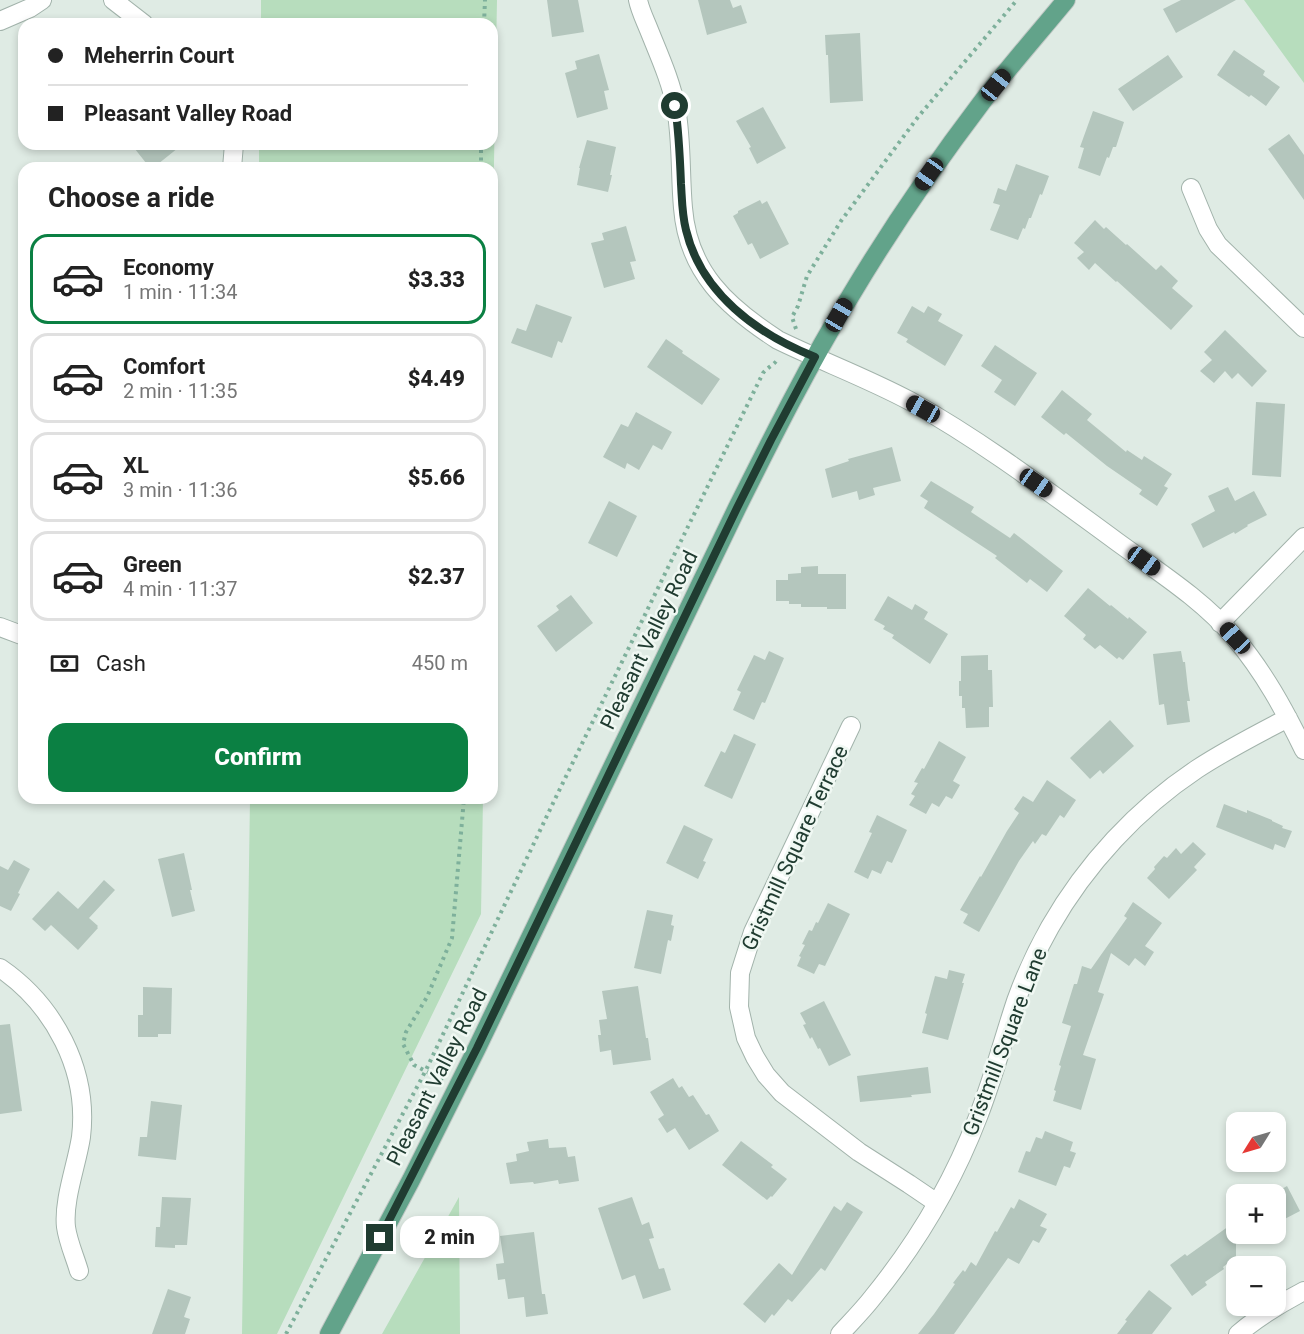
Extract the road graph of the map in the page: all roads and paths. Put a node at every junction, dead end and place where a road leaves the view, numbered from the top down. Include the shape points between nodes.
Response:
1 (42, 0) edge
2 (113, 0) edge
3 (485, 0) edge
4 (638, 0) edge
5 (1017, 0) edge
6 (1066, 0) edge
7 (136, 18) edge
8 (484, 18) edge
9 (0, 21) edge
10 (1191, 188) dead end
11 (1304, 328) edge
12 (786, 344) junction
13 (815, 357) junction
14 (1304, 537) edge
15 (1220, 623) junction
16 (0, 627) edge
17 (18, 634) edge
18 (1288, 717) junction
19 (851, 726) dead end
20 (1304, 750) edge
21 (463, 804) edge
22 (0, 968) edge
23 (426, 1070) junction
24 (457, 1088) junction
25 (937, 1203) junction
26 (79, 1271) dead end
27 (1304, 1291) edge
28 (286, 1334) edge
29 (329, 1334) edge
30 (840, 1334) edge
31 (1238, 1334) edge

1 - 9 street
2 - 7 street
3 - 8 path
4 - 12 street via 675,106 683,209 694,255 727,303
5 - 12 path via 918,117 841,221 807,276 792,318 796,329
6 - 13 main road, Pleasant Valley Road via 941,158 850,295
10 - 11 street via 1218,245
12 - 13 street
12 - 23 path via 775,364 763,373 729,440
13 - 15 street via 907,399 977,442 1197,600
13 - 24 main road, Pleasant Valley Road via 732,519
14 - 15 street
15 - 18 street via 1260,671
16 - 17 street
18 - 20 street
18 - 25 street, Gristmill Square Lane via 1230,748 1170,788 1122,831 1079,882 1029,970 978,1119
19 - 25 street, Gristmill Square Terrace via 753,932 740,973 739,1007 755,1057 782,1093 859,1152
21 - 23 path via 452,938 403,1044 414,1065
22 - 26 street via 13,976 44,1009 58,1029 75,1071 80,1092 81,1136 66,1226
23 - 24 path
23 - 28 path
24 - 29 main road, Pleasant Valley Road
25 - 30 street, Gristmill Square Lane via 913,1243
27 - 31 street

